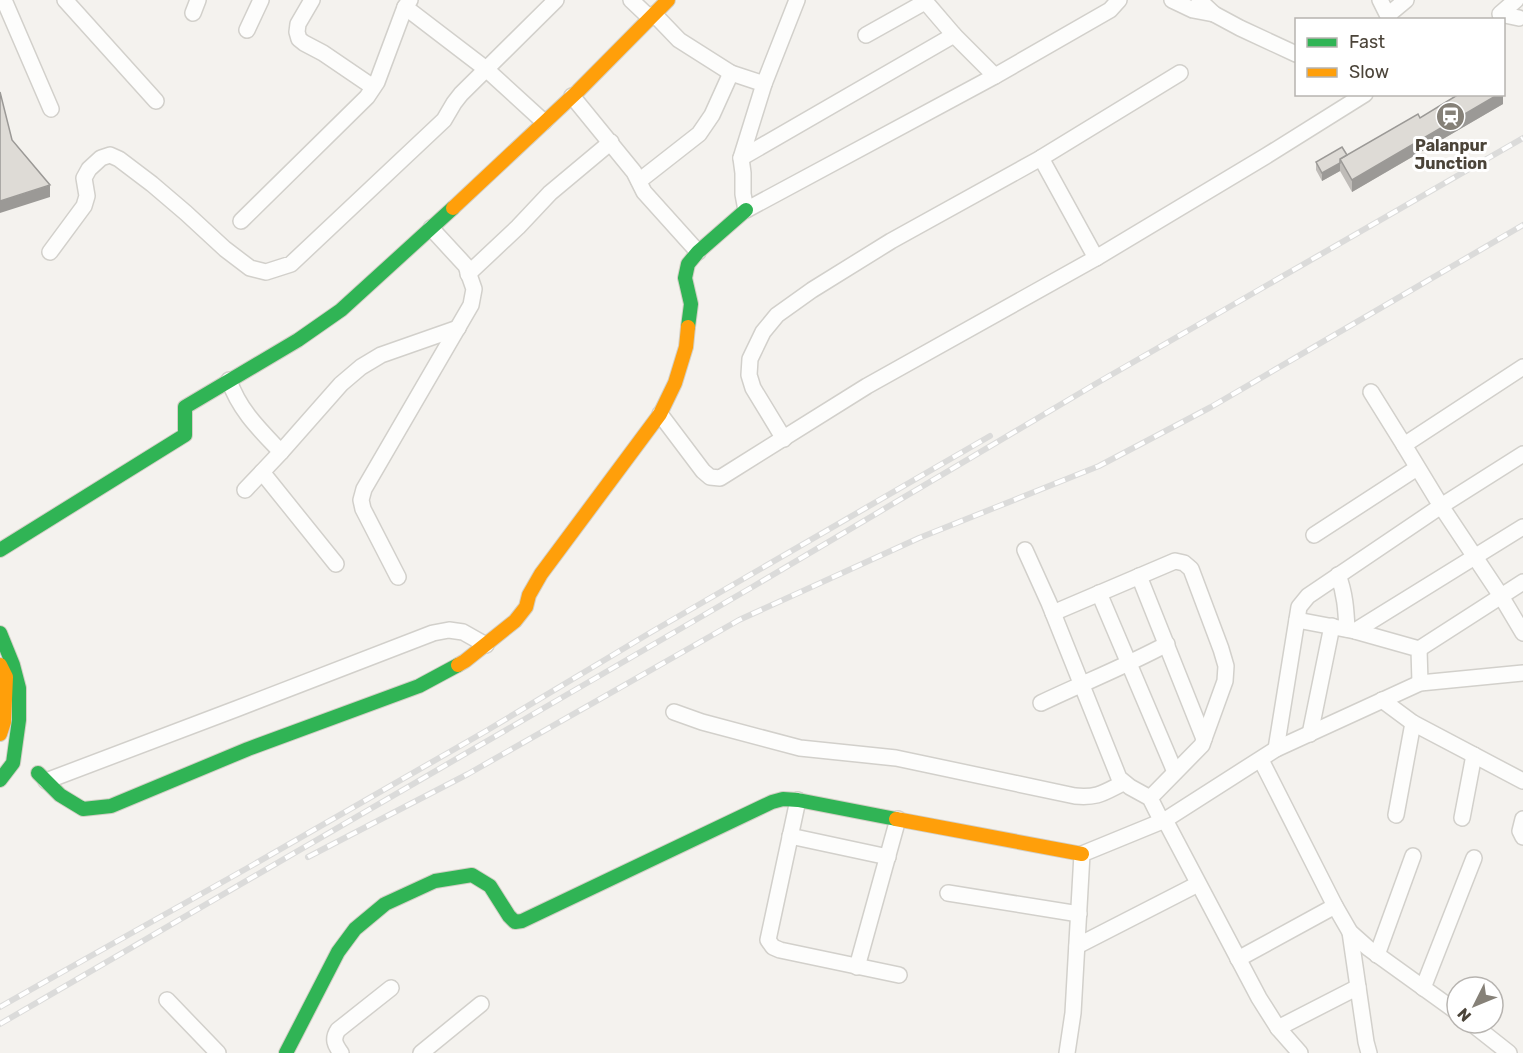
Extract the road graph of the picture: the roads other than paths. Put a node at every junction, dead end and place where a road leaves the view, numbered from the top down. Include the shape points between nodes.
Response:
1 (4, 0) edge
2 (66, 0) edge
3 (261, 0) edge
4 (312, 0) edge
5 (556, 0) edge
6 (630, 0) edge
7 (668, 0) edge
8 (797, 0) edge
9 (1119, 0) edge
10 (1172, 0) edge
11 (1199, 0) edge
12 (1380, 0) edge
13 (1406, 0) edge
14 (1516, 0) edge
15 (924, 1) edge
16 (407, 4) edge
17 (1214, 14) junction
18 (652, 16) junction
19 (1389, 17) edge
20 (1519, 18) dead end
21 (247, 30) dead end
22 (866, 35) dead end
23 (954, 35) junction
24 (1295, 54) edge
25 (486, 69) junction
26 (731, 73) junction
27 (1180, 73) dead end
28 (995, 76) junction
29 (764, 84) junction
30 (373, 87) junction
31 (572, 96) junction
32 (1362, 96) edge
33 (156, 101) dead end
34 (51, 109) dead end
35 (544, 122) junction
36 (611, 142) junction
37 (741, 158) junction
38 (1041, 158) junction
39 (639, 181) junction
40 (746, 210) junction
41 (241, 220) dead end
42 (431, 228) junction
43 (50, 252) dead end
44 (698, 252) junction
45 (1096, 258) junction
46 (468, 274) junction
47 (458, 328) junction
48 (1523, 367) edge
49 (229, 380) junction
50 (1371, 392) dead end
51 (660, 414) junction
52 (784, 439) junction
53 (1404, 445) junction
54 (281, 452) junction
55 (1523, 454) edge
56 (1417, 468) junction
57 (262, 472) junction
58 (245, 490) dead end
59 (1440, 506) junction
60 (1523, 527) edge
61 (1314, 535) dead end
62 (0, 550) edge
63 (1025, 550) dead end
64 (1474, 557) junction
65 (336, 564) dead end
66 (1338, 575) junction
67 (1139, 576) junction
68 (398, 577) dead end
69 (1523, 582) edge
70 (1099, 593) junction
71 (1501, 596) junction
72 (1053, 613) junction
73 (1297, 620) junction
74 (1345, 628) junction
75 (0, 633) edge
76 (1523, 633) edge
77 (1167, 644) junction
78 (486, 645) junction
79 (1419, 649) junction
80 (1129, 664) junction
81 (0, 665) edge
82 (1523, 673) edge
83 (1081, 683) junction
84 (1420, 683) junction
85 (1382, 700) junction
86 (1041, 703) dead end
87 (674, 712) dead end
88 (1413, 723) junction
89 (0, 734) edge
90 (1310, 734) junction
91 (1204, 739) junction
92 (1276, 750) junction
93 (1474, 755) junction
94 (1261, 760) junction
95 (1175, 772) junction
96 (42, 777) joint
97 (0, 780) edge
98 (1523, 781) edge
99 (1123, 783) junction
100 (1150, 798) junction
101 (798, 800) junction
102 (1396, 815) dead end
103 (1462, 818) dead end
104 (898, 819) junction
105 (1523, 819) edge
106 (1163, 821) junction
107 (790, 836) junction
108 (1523, 837) edge
109 (1082, 854) junction
110 (1413, 856) dead end
111 (888, 857) junction
112 (1474, 858) dead end
113 (1198, 884) junction
114 (948, 893) dead end
115 (1335, 906) junction
116 (1079, 914) junction
117 (1350, 933) junction
118 (1077, 946) junction
119 (1377, 955) junction
120 (1238, 959) junction
121 (857, 967) junction
122 (899, 975) dead end
123 (1358, 987) junction
124 (390, 988) dead end
125 (1423, 988) junction
126 (167, 1000) dead end
127 (481, 1004) dead end
128 (1445, 1004) edge
129 (1278, 1028) junction
130 (1486, 1035) edge
131 (218, 1053) edge
132 (286, 1053) edge
133 (341, 1053) edge
134 (421, 1053) edge
135 (1067, 1053) edge
136 (1300, 1053) edge
137 (1369, 1053) edge
138 (1509, 1053) edge

1 - 34 street
2 - 33 street
3 - 21 street
4 - 30 street via 298,24 299,39
5 - 25 street
6 - 18 street
7 - 18 street
8 - 29 street
9 - 28 street via 1110,10
10 - 17 street
11 - 17 street
12 - 19 street
13 - 19 street
14 - 20 street via 1500,14
15 - 22 street
15 - 23 street
16 - 25 street
16 - 30 street
17 - 24 street
18 - 26 street via 679,40
18 - 31 street
23 - 28 street
23 - 37 street
25 - 35 street
25 - 43 street via 461,94 444,120 291,264 266,272 250,268 152,184 110,155 88,169 84,178 84,206
26 - 29 street
26 - 39 street via 699,134
27 - 38 street
28 - 40 street
29 - 37 street
30 - 41 street
31 - 35 street
31 - 36 street
32 - 45 street
35 - 42 street
36 - 39 street
36 - 46 street via 550,193
37 - 40 street
38 - 45 street
38 - 52 street via 891,241 777,315 758,341 750,359 749,375
39 - 44 street via 644,192
40 - 44 street
42 - 46 street
42 - 49 street via 341,310
44 - 51 street via 688,264 685,278 691,304 686,347
45 - 52 street via 867,386
46 - 47 street via 474,289 471,305
47 - 54 street via 381,355 361,367
47 - 68 street via 361,500
48 - 53 street
49 - 54 street via 248,417
49 - 62 street via 185,407 184,435
50 - 53 street
51 - 52 street via 710,477 720,478
51 - 78 street via 541,574 515,621
53 - 56 street
54 - 57 street
55 - 59 street
56 - 59 street
56 - 61 street
57 - 58 street
57 - 65 street
59 - 64 street
59 - 66 street
60 - 64 street
63 - 72 street
64 - 71 street
64 - 74 street
66 - 73 street via 1308,596 1299,607
66 - 74 street via 1346,600
67 - 70 street
67 - 77 street
67 - 91 street via 1175,561 1191,569 1226,666 1225,681
69 - 71 street
70 - 72 street
70 - 80 street
71 - 76 street
71 - 79 street
72 - 83 street
73 - 74 street
73 - 92 street
74 - 79 street
74 - 90 street
75 - 97 street via 14,665 19,720 13,763
77 - 80 street
77 - 91 street
78 - 96 street via 464,632 433,633 236,709
78 - 96 street via 419,686 248,748 111,806 83,809 60,795
79 - 84 street
80 - 83 street
80 - 95 street
81 - 89 street via 6,677
82 - 84 street
83 - 86 street
83 - 99 street
84 - 85 street
85 - 88 street
85 - 90 street
87 - 99 street via 800,748 896,758 1075,796 1100,795
88 - 93 street
88 - 102 street
90 - 92 street
91 - 95 street
92 - 94 street
93 - 98 street
93 - 103 street
94 - 106 street
94 - 115 street
95 - 100 street
99 - 100 street
100 - 106 street
101 - 104 street
101 - 107 street
101 - 132 street via 772,802 522,921 515,922 490,886 472,875 435,881 385,904 355,929 338,952
104 - 109 street
104 - 111 street
105 - 108 street
106 - 109 street
106 - 113 street
107 - 111 street
107 - 121 street via 768,940 780,950
109 - 116 street
110 - 119 street
111 - 121 street
112 - 125 street
113 - 118 street
113 - 120 street
114 - 116 street
115 - 117 street
115 - 120 street
116 - 118 street
117 - 119 street
117 - 123 street
118 - 135 street via 1074,1013
119 - 125 street
120 - 129 street
121 - 122 street
123 - 129 street
123 - 137 street
124 - 133 street via 338,1030 334,1040
125 - 128 street
126 - 131 street
127 - 134 street
129 - 136 street
130 - 138 street

